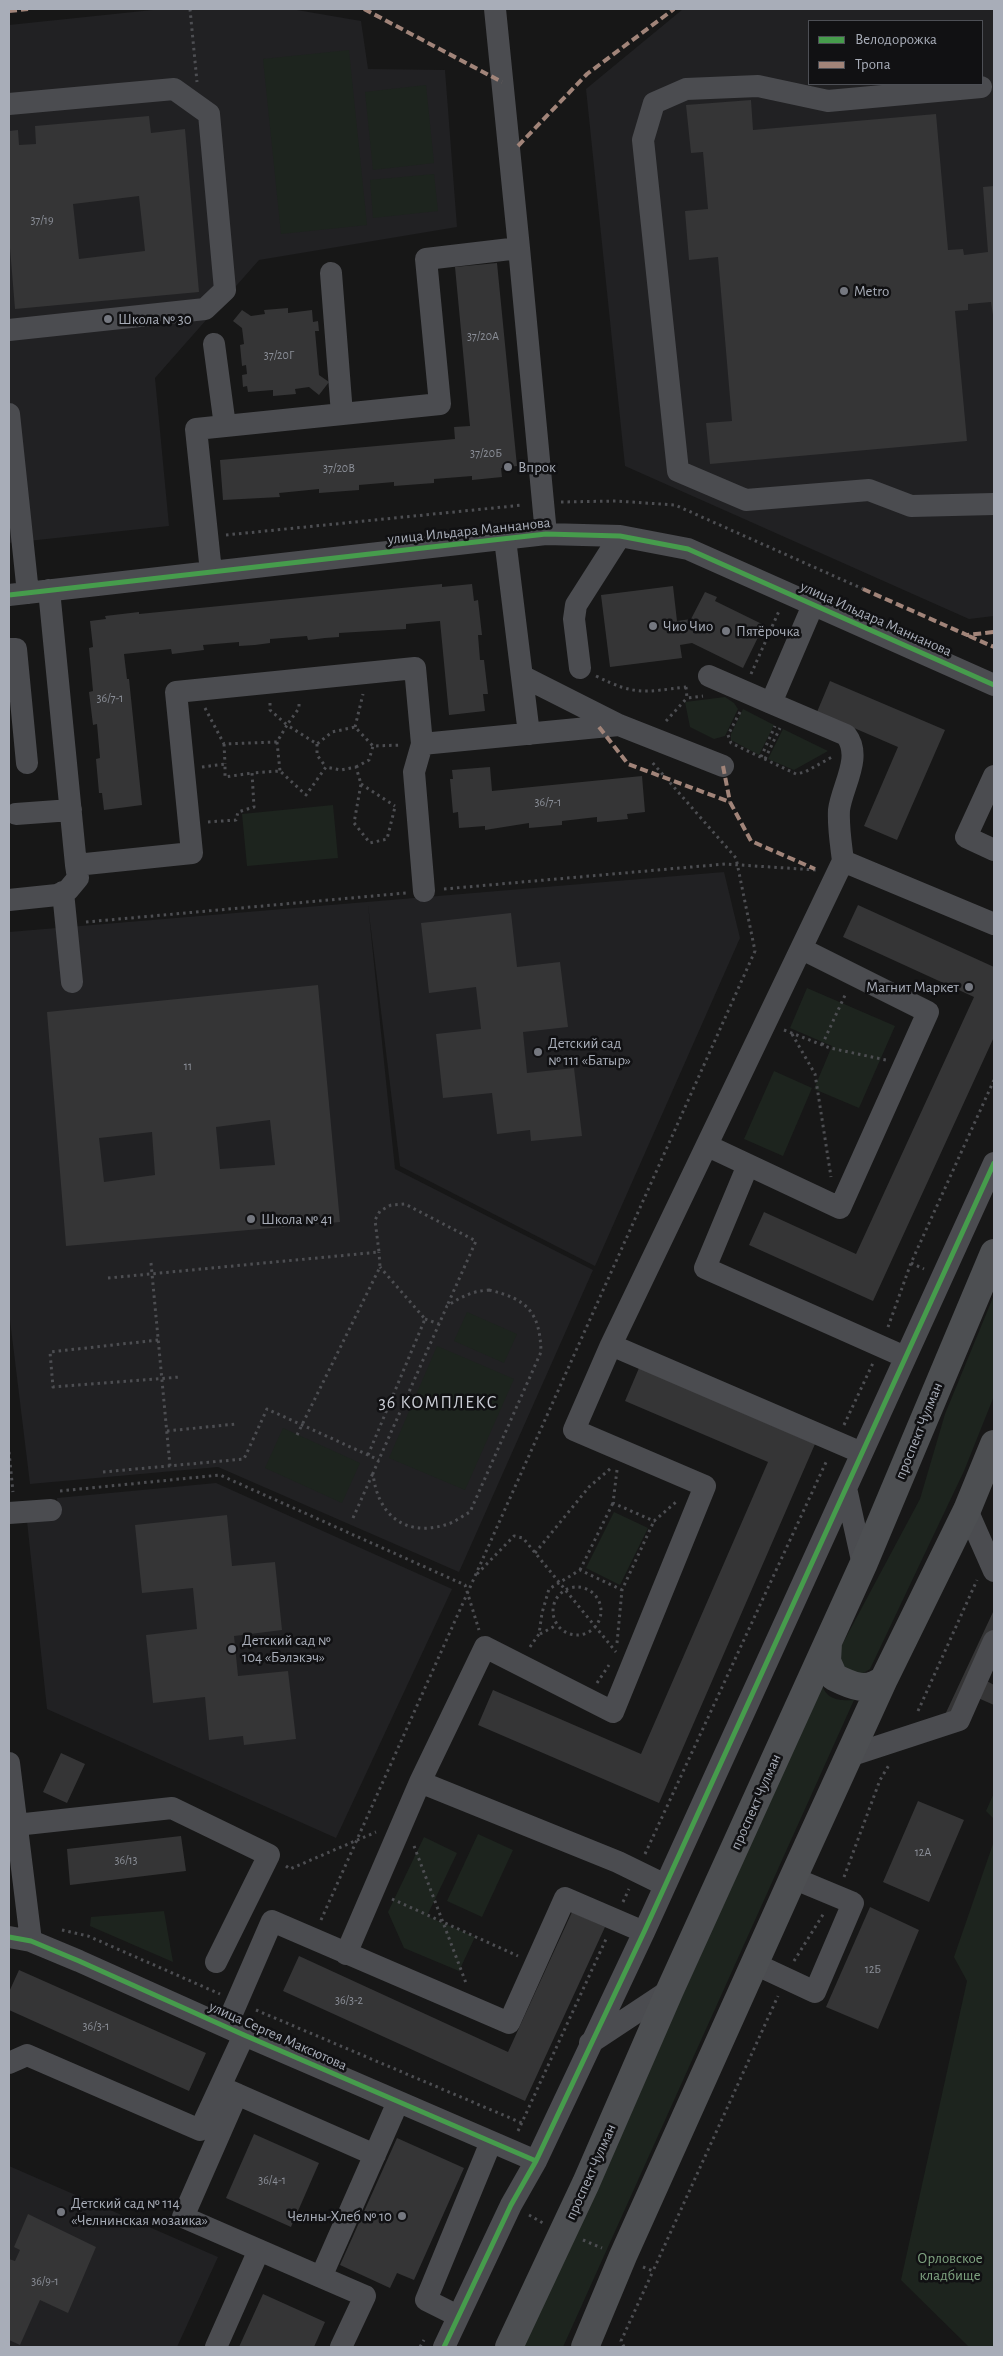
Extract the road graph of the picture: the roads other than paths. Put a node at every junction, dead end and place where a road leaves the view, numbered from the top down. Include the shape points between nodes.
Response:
1 (495, 9) edge
2 (982, 87) dead end
3 (9, 104) edge
4 (519, 248) junction
5 (331, 273) dead end
6 (9, 330) edge
7 (214, 344) dead end
8 (9, 414) edge
9 (342, 414) junction
10 (225, 426) junction
11 (994, 504) edge
12 (546, 534) junction
13 (620, 536) junction
14 (505, 539) junction
15 (210, 572) junction
16 (28, 592) edge
17 (814, 605) junction
18 (9, 650) edge
19 (580, 668) road end
20 (522, 676) junction
21 (716, 679) road end
22 (994, 685) edge
23 (774, 713) junction
24 (619, 725) junction
25 (529, 734) junction
26 (411, 745) junction
27 (27, 763) dead end
28 (723, 766) dead end
29 (994, 776) edge
30 (71, 810) junction
31 (16, 814) dead end
32 (994, 850) edge
33 (844, 861) junction
34 (76, 864) junction
35 (424, 891) dead end
36 (63, 892) junction
37 (9, 900) edge
38 (994, 924) edge
39 (802, 949) junction
40 (72, 982) dead end
41 (708, 1146) junction
42 (994, 1162) edge
43 (748, 1165) junction
44 (994, 1253) edge
45 (611, 1345) junction
46 (905, 1357) junction
47 (994, 1444) edge
48 (862, 1453) junction
49 (846, 1488) junction
50 (52, 1501) road end
51 (967, 1510) junction
52 (9, 1513) edge
53 (863, 1565) junction
54 (994, 1571) edge
55 (994, 1641) edge
56 (828, 1643) junction
57 (884, 1679) junction
58 (849, 1756) junction
59 (9, 1763) edge
60 (420, 1782) junction
61 (13, 1813) edge
62 (793, 1878) junction
63 (665, 1886) junction
64 (30, 1931) junction
65 (644, 1932) junction
66 (9, 1938) edge
67 (346, 1954) junction
68 (216, 1962) dead end
69 (755, 1964) junction
70 (670, 1990) junction
71 (235, 2031) junction
72 (590, 2043) junction
73 (9, 2063) edge
74 (229, 2090) junction
75 (398, 2102) junction
76 (501, 2146) junction
77 (375, 2155) junction
78 (536, 2161) junction
79 (259, 2250) junction
80 (321, 2277) junction
81 (458, 2316) junction
82 (434, 2343) edge
83 (216, 2347) edge
84 (342, 2347) edge
85 (509, 2347) edge
86 (585, 2347) edge

1 - 4 street
2 - 11 street via 828,101 758,86 686,89 654,103 643,140 678,471 746,500 869,490 910,506
3 - 6 street via 174,89 209,114 225,290 205,309
4 - 9 street via 426,259 440,404
4 - 12 street
5 - 9 street
7 - 10 street
8 - 16 street
9 - 10 street
10 - 15 street via 196,428
12 - 13 street, улица Ильдара Маннанова
12 - 14 street, улица Ильдара Маннанова
13 - 17 street, улица Ильдара Маннанова via 688,548
13 - 19 street via 576,605 574,618
14 - 15 street, улица Ильдара Маннанова
14 - 20 street
15 - 16 street, улица Ильдара Маннанова
16 - 30 street
17 - 22 street, улица Ильдара Маннанова
17 - 23 street
18 - 27 street via 16,649
20 - 24 street
20 - 25 street
21 - 23 street via 749,693
23 - 33 street via 846,736 852,745 853,759 840,810
24 - 25 street
24 - 28 street via 650,748
25 - 26 street
26 - 34 street via 415,668 176,692 192,853
26 - 35 street
29 - 32 street via 966,837
30 - 31 street
30 - 34 street
33 - 38 street
33 - 39 street
34 - 36 street via 78,878
36 - 37 street
36 - 40 street
39 - 41 street
39 - 43 street via 928,1012 840,1208
41 - 43 street
41 - 45 street
42 - 46 street
43 - 46 street via 706,1268
44 - 53 main road, проспект Чулман
45 - 48 street
45 - 60 street via 574,1430 705,1486 613,1712 485,1647
46 - 48 street
47 - 51 main road
48 - 49 street
49 - 53 street
49 - 63 street
50 - 52 street
51 - 54 street
51 - 57 main road
53 - 56 main road, проспект Чулман
55 - 58 street via 959,1720
56 - 57 main road via 827,1660 834,1677 863,1688 877,1685
56 - 70 main road, проспект Чулман
57 - 58 main road
58 - 62 main road
59 - 61 street
60 - 63 street
60 - 67 street
61 - 64 street
61 - 68 street via 172,1808 269,1855
62 - 69 main road
62 - 69 street via 853,1903 815,1992
63 - 65 street
64 - 66 street, улица Сергея Максютова
64 - 71 street, улица Сергея Максютова
65 - 67 street via 565,1898 509,2022
65 - 72 street
67 - 71 street via 272,1921 237,2002
69 - 86 main road
70 - 72 street
70 - 85 main road, проспект Чулман via 586,2183
71 - 74 street
71 - 75 street, улица Сергея Максютова
72 - 78 street
73 - 74 street via 27,2054 200,2130
74 - 77 street
74 - 79 street via 184,2217
75 - 76 street, улица Сергея Максютова
75 - 77 street
76 - 78 street, улица Сергея Максютова
76 - 81 street via 426,2300
77 - 80 street
78 - 81 street via 511,2205
79 - 80 street
79 - 83 street
80 - 84 street via 365,2296
81 - 82 street

